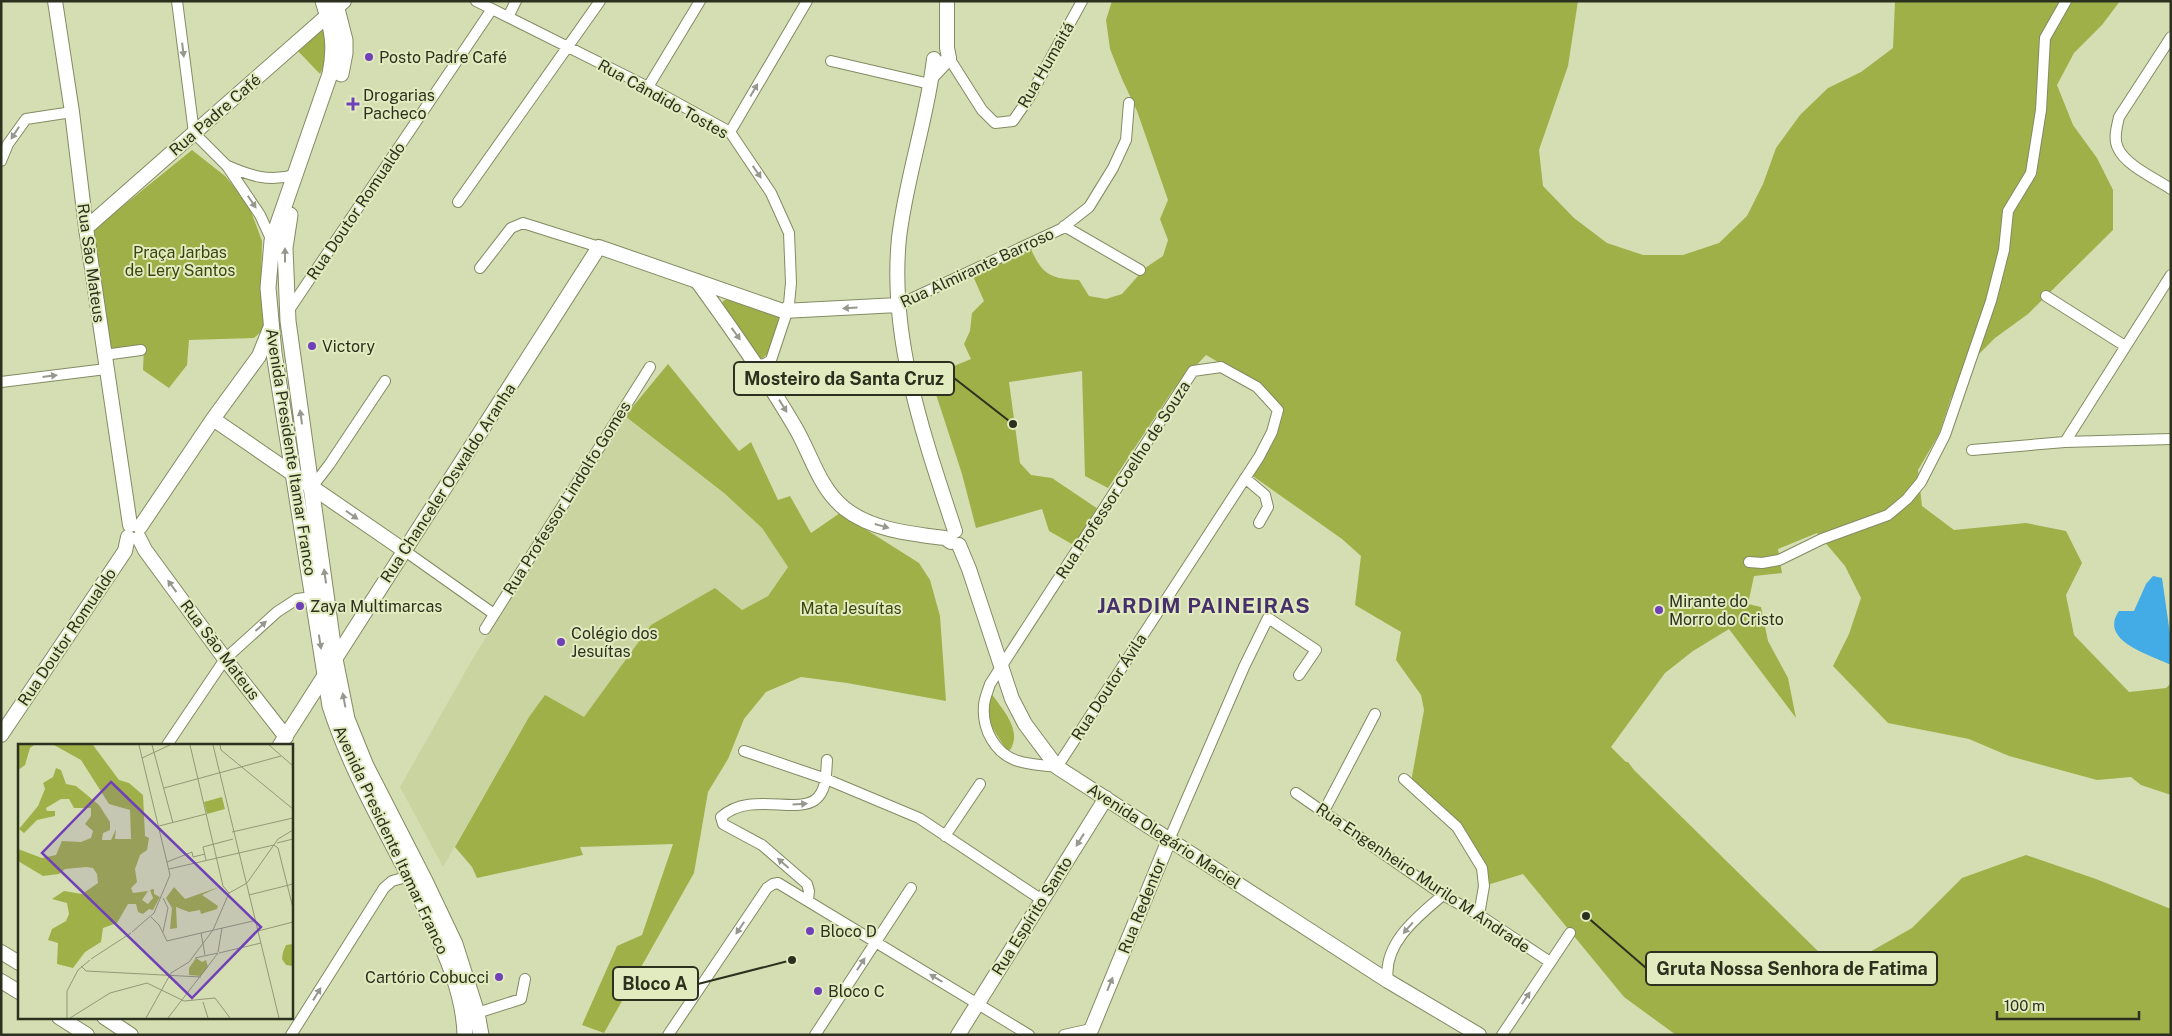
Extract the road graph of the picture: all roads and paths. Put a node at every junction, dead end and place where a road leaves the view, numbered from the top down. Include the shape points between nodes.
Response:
1 (55, 1) edge
2 (177, 1) edge
3 (476, 1) edge
4 (516, 1) edge
5 (600, 1) edge
6 (700, 1) edge
7 (807, 1) edge
8 (1082, 1) edge
9 (2066, 1) edge
10 (948, 2) edge
11 (333, 6) edge
12 (492, 9) junction
13 (508, 17) junction
14 (2171, 37) edge
15 (568, 47) junction
16 (942, 55) junction
17 (831, 61) dead end
18 (931, 80) junction
19 (648, 87) junction
20 (1129, 103) dead end
21 (72, 112) junction
22 (730, 132) junction
23 (194, 133) junction
24 (1, 161) edge
25 (227, 166) junction
26 (294, 174) junction
27 (2171, 189) edge
28 (458, 202) dead end
29 (1064, 226) junction
30 (86, 228) junction
31 (272, 241) junction
32 (599, 247) junction
33 (480, 268) dead end
34 (1140, 270) dead end
35 (2171, 275) edge
36 (697, 281) junction
37 (729, 293) junction
38 (2046, 296) dead end
39 (898, 305) junction
40 (717, 309) junction
41 (785, 311) junction
42 (287, 314) junction
43 (272, 326) junction
44 (2125, 346) junction
45 (141, 350) dead end
46 (274, 353) junction
47 (258, 356) junction
48 (105, 362) junction
49 (757, 365) junction
50 (650, 367) dead end
51 (385, 381) dead end
52 (1, 382) edge
53 (213, 419) junction
54 (2171, 438) edge
55 (2065, 442) junction
56 (1972, 450) dead end
57 (1258, 457) joint
58 (308, 463) junction
59 (330, 465) junction
60 (293, 473) junction
61 (1245, 478) junction
62 (312, 487) junction
63 (1259, 523) dead end
64 (132, 536) junction
65 (955, 539) junction
66 (405, 551) junction
67 (1749, 562) dead end
68 (312, 597) junction
69 (494, 614) junction
70 (485, 629) dead end
71 (224, 659) junction
72 (335, 659) junction
73 (1002, 666) junction
74 (1299, 675) dead end
75 (324, 676) junction
76 (1375, 714) dead end
77 (1, 735) edge
78 (283, 741) edge
79 (168, 744) edge
80 (744, 751) dead end
81 (827, 760) dead end
82 (1057, 767) junction
83 (826, 779) junction
84 (1404, 779) dead end
85 (980, 784) dead end
86 (1296, 794) dead end
87 (1106, 798) junction
88 (1324, 811) junction
89 (945, 836) junction
90 (1169, 840) junction
91 (410, 876) junction
92 (911, 888) dead end
93 (1443, 895) junction
94 (808, 900) junction
95 (1042, 900) junction
96 (1479, 915) junction
97 (1570, 932) dead end
98 (876, 942) junction
99 (1, 952) edge
100 (18, 962) edge
101 (1550, 962) junction
102 (454, 979) junction
103 (525, 979) dead end
104 (1, 981) edge
105 (1388, 981) junction
106 (18, 991) edge
107 (978, 1004) junction
108 (477, 1013) junction
109 (61, 1018) edge
110 (105, 1018) edge
111 (1090, 1032) edge
112 (87, 1035) edge
113 (132, 1035) edge
114 (291, 1035) edge
115 (465, 1035) edge
116 (472, 1035) edge
117 (481, 1035) edge
118 (668, 1035) edge
119 (816, 1035) edge
120 (958, 1035) edge
121 (1029, 1035) edge
122 (1064, 1035) edge
123 (1479, 1035) edge
124 (1502, 1035) edge

1 - 21 street, Rua São Mateus
2 -> 23 street
3 - 12 street, Rua Cândido Tostes
4 - 13 street
5 - 15 street
6 - 19 street
22 -> 7 street
8 - 16 street, Rua Humaitá via 1013,121 995,124
9 - 67 street via 2045,38 2041,110 2030,173 2008,211 2004,250 1992,301 1945,434 1921,482 1888,515 1822,539 1779,560
10 - 16 street, Avenida Olegário Maciel
11 - 23 street, Rua Padre Café
11 - 26 main road, Avenida Presidente Itamar Franco via 334,53 330,74
42 -> 11 main road, Avenida Presidente Itamar Franco via 286,229 341,74 345,53 342,25
12 - 13 street, Rua Cândido Tostes
12 - 42 street, Rua Doutor Romualdo
13 - 15 street, Rua Cândido Tostes
14 - 27 street via 2119,117 2116,132 2118,148 2132,164
15 - 19 street, Rua Cândido Tostes
15 - 28 street
16 - 18 street, Avenida Olegário Maciel
17 - 18 street
18 - 39 street, Avenida Olegário Maciel via 902,220
19 - 22 street, Rua Cândido Tostes
20 - 29 street, Rua Almirante Barroso via 1126,140 1113,168 1088,207
21 -> 24 street via 26,119 8,144
21 - 30 street, Rua São Mateus
22 -> 41 street, Rua Cândido Tostes via 771,193 789,233 791,283
23 - 25 street
23 - 30 street, Rua Padre Café
25 - 26 street via 253,177 282,178
25 -> 31 street via 256,208
26 - 31 main road, Avenida Presidente Itamar Franco
29 - 34 street
29 - 39 street, Rua Almirante Barroso
30 - 48 street, Rua São Mateus
31 - 43 main road, Avenida Presidente Itamar Franco via 268,288
32 - 33 street, Rua Almirante Barroso via 523,223 511,228
32 - 36 street, Rua Almirante Barroso
32 - 66 street, Rua Chanceler Oswaldo Aranha
35 - 44 street
36 - 37 street, Rua Almirante Barroso
36 - 40 street
37 - 40 street via 720,298
37 - 41 street, Rua Almirante Barroso
38 - 44 street
39 -> 41 street, Rua Almirante Barroso
39 - 65 street, Avenida Olegário Maciel via 912,391
40 -> 49 street
41 - 49 street, Rua Cândido Tostes via 771,360
58 -> 42 main road, Avenida Presidente Itamar Franco
43 - 46 main road, Avenida Presidente Itamar Franco
43 - 47 street, Rua Doutor Romualdo
44 - 55 street
45 - 48 street
46 - 47 street
46 - 60 main road, Avenida Presidente Itamar Franco
47 - 53 street, Rua Doutor Romualdo
52 -> 48 street
48 - 64 street, Rua São Mateus
49 -> 65 street via 797,429 827,489 844,508 854,516 901,532
50 - 69 street, Rua Professor Lindolfo Gomes
51 - 59 street
53 - 60 street
53 - 64 street, Rua Doutor Romualdo
54 - 55 street
55 - 56 street
57 - 61 street, Rua Doutor Ávila
57 - 73 street, Rua Professor Coelho de Souza via 1272,432 1278,410 1257,387 1221,367 1193,371
58 - 59 street via 320,468
58 - 60 main road
58 - 62 main road, Avenida Presidente Itamar Franco
59 - 62 street
60 - 62 street
60 - 68 main road, Avenida Presidente Itamar Franco
61 - 63 street via 1265,495 1268,507
61 - 82 street, Rua Doutor Ávila
62 -> 66 street
72 -> 62 main road, Avenida Presidente Itamar Franco
71 -> 64 street, Rua São Mateus via 146,550
64 - 77 street, Rua Doutor Romualdo
65 - 73 street, Avenida Olegário Maciel via 969,569
66 - 69 street
66 - 72 street, Rua Chanceler Oswaldo Aranha
71 -> 68 street via 277,612 296,599
68 -> 75 main road, Avenida Presidente Itamar Franco
69 - 70 street, Rua Professor Lindolfo Gomes
71 - 78 street, Rua São Mateus
71 - 79 street
72 - 75 street, Rua Chanceler Oswaldo Aranha
108 -> 72 main road, Avenida Presidente Itamar Franco via 455,944 357,745 347,719
73 - 82 street, Avenida Olegário Maciel via 1012,699 1025,724
73 - 82 street via 990,684 984,704 984,724 991,739 1003,753 1018,761
74 - 90 street, Rua Redentor via 1316,650 1268,618
75 - 78 street, Rua Chanceler Oswaldo Aranha
75 - 91 main road, Avenida Presidente Itamar Franco via 342,744
76 - 88 street
80 - 83 street
81 - 83 street
82 - 87 street, Avenida Olegário Maciel
83 - 89 street via 894,806
94 -> 83 street via 807,884 762,844 723,824 721,817 732,809 767,802 804,805 816,800
84 - 96 street via 1457,827 1482,868 1484,886
85 - 89 street
86 - 88 street, Rua Engenheiro Murilo M Andrade
87 - 90 street, Avenida Olegário Maciel
87 -> 95 street, Rua Espírito Santo
88 - 93 street, Rua Engenheiro Murilo M Andrade
89 - 95 street
90 - 105 street, Avenida Olegário Maciel
111 -> 90 street, Rua Redentor
91 - 102 main road, Avenida Presidente Itamar Franco via 446,953
114 -> 91 street via 384,888 392,881
92 - 98 street
93 - 96 street, Rua Engenheiro Murilo M Andrade
93 -> 105 street via 1422,912 1401,936 1390,955 1386,970
94 - 98 street
94 -> 118 street via 783,885 773,884 767,888
95 - 107 street, Rua Espírito Santo
96 - 101 street, Rua Engenheiro Murilo M Andrade
97 - 101 street
107 -> 98 street
119 -> 98 street
99 - 100 street
124 -> 101 street
102 - 115 main road, Avenida Presidente Itamar Franco
102 - 116 main road via 461,988
103 - 108 street via 521,999
104 - 106 street
105 - 123 street, Avenida Olegário Maciel
107 - 120 street, Rua Espírito Santo
107 - 121 street
108 - 117 main road, Avenida Presidente Itamar Franco
109 - 112 street
110 - 113 street
111 - 122 street

